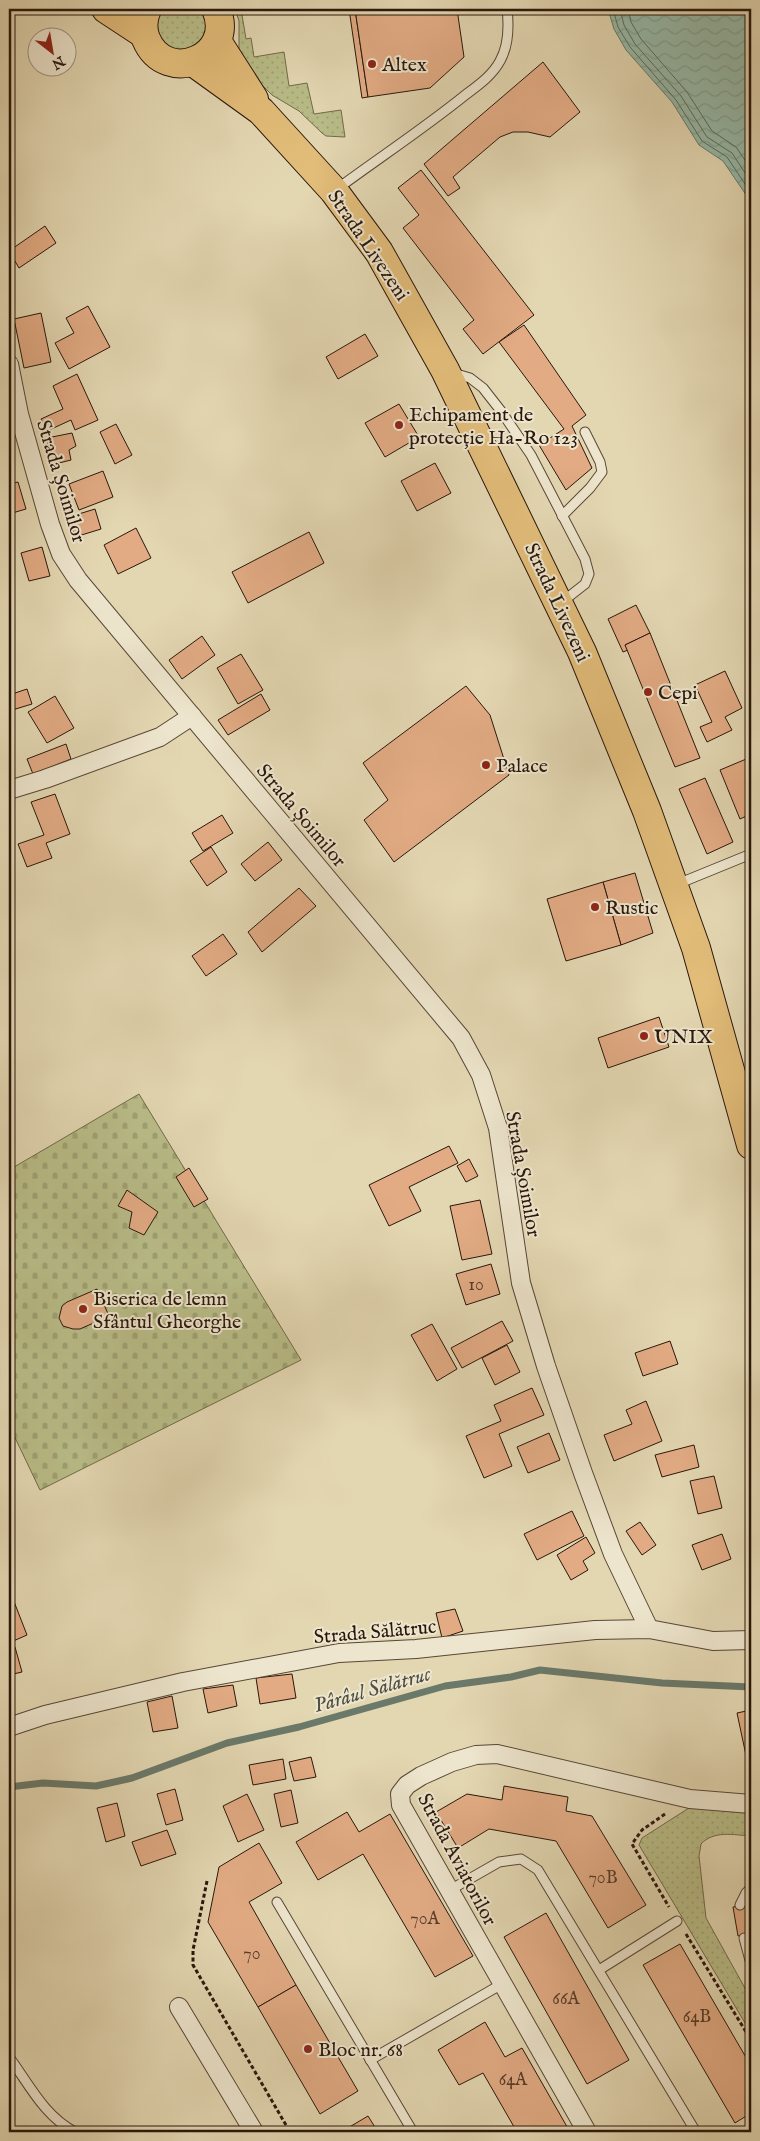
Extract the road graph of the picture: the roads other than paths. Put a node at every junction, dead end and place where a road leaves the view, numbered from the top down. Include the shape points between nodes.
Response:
1 (106, 9) edge
2 (216, 9) edge
3 (507, 9) edge
4 (146, 21) edge
5 (217, 41) junction
6 (193, 62) junction
7 (261, 111) junction
8 (334, 190) junction
9 (9, 364) edge
10 (445, 370) junction
11 (585, 432) dead end
12 (562, 516) junction
13 (560, 604) junction
14 (192, 716) junction
15 (9, 790) edge
16 (751, 854) edge
17 (675, 885) junction
18 (751, 1144) edge
19 (648, 1629) junction
20 (751, 1640) edge
21 (9, 1727) edge
22 (751, 1804) edge
23 (751, 1888) edge
24 (450, 1890) junction
25 (277, 1902) dead end
26 (740, 1905) dead end
27 (677, 1921) dead end
28 (744, 1938) dead end
29 (749, 1948) edge
30 (751, 1964) edge
31 (599, 1970) junction
32 (502, 1984) junction
33 (178, 2007) dead end
34 (9, 2057) edge
35 (370, 2060) junction
36 (75, 2132) edge
37 (200, 2132) edge
38 (209, 2132) edge
39 (254, 2132) edge
40 (413, 2132) edge
41 (587, 2132) edge
42 (696, 2132) edge

1 - 4 main road
2 - 5 main road via 220,21
3 - 8 lane via 506,47 501,61 491,73 443,113
4 - 6 main road via 149,46 157,55 180,64
5 - 6 main road via 211,50
5 - 7 main road, Strada Livezeni
6 - 7 main road, Strada Livezeni
7 - 8 main road, Strada Livezeni
8 - 10 main road, Strada Livezeni via 379,252
9 - 14 street, Strada Șoimilor via 21,423 61,554 78,580
10 - 12 lane via 470,378 483,388 531,455
10 - 13 main road, Strada Livezeni
11 - 12 lane via 602,472
12 - 13 lane via 585,559 589,574 585,584
13 - 17 main road, Strada Livezeni via 590,669
14 - 15 street via 160,737
14 - 19 street, Strada Șoimilor via 461,1038 481,1075 498,1128 521,1283 546,1366 613,1554
16 - 17 lane
17 - 18 main road, Strada Livezeni via 714,1007
19 - 20 street, Strada Sălătruc via 714,1641
19 - 21 street, Strada Sălătruc via 596,1630 416,1650 339,1653 182,1682 45,1715
22 - 24 street, Strada Aviatorilor via 690,1799 497,1754 476,1755 452,1762 414,1781 400,1794 401,1805
23 - 26 lane
24 - 31 lane via 499,1862 521,1859 538,1870
24 - 32 street, Strada Aviatorilor
25 - 35 lane
27 - 31 lane
28 - 29 lane
29 - 30 lane
31 - 42 lane
32 - 35 lane
32 - 41 street, Strada Aviatorilor
33 - 39 street
34 - 36 lane via 40,2104 63,2126
35 - 40 lane
37 - 38 lane

